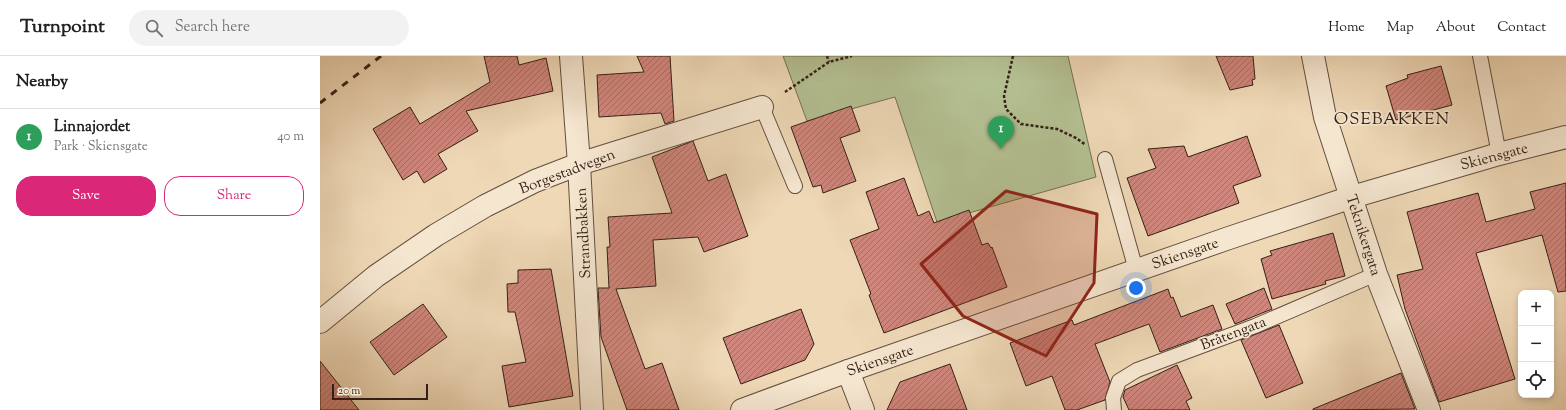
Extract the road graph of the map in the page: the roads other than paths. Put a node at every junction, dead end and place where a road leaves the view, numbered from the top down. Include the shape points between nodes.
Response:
1 (571, 56) edge
2 (1313, 56) edge
3 (1480, 56) edge
4 (762, 107) joint
5 (1566, 137) edge
6 (1499, 154) junction
7 (1105, 159) road end
8 (579, 164) junction
9 (795, 186) dead end
10 (1352, 197) junction
11 (1136, 270) junction
12 (1376, 274) junction
13 (320, 322) edge
14 (848, 371) junction
15 (592, 410) edge
16 (742, 410) edge
17 (864, 410) edge
18 (1114, 410) edge
19 (1429, 410) edge

1 - 8 street, Strandbakken
2 - 10 street, Teknikergata via 1325,117
3 - 6 lane
4 - 8 street, Borgestadvegen
4 - 9 lane
5 - 6 street, Skiensgate
6 - 10 street, Skiensgate
7 - 11 lane
8 - 13 street, Borgestadvegen via 535,181 436,235 376,276
8 - 15 street, Strandbakken
10 - 11 street, Skiensgate
10 - 12 street, Teknikergata
11 - 14 street, Skiensgate
12 - 18 lane, Bråtengata via 1255,326 1137,370 1119,381 1113,398
12 - 19 street, Teknikergata
14 - 16 street, Skiensgate
14 - 17 street

